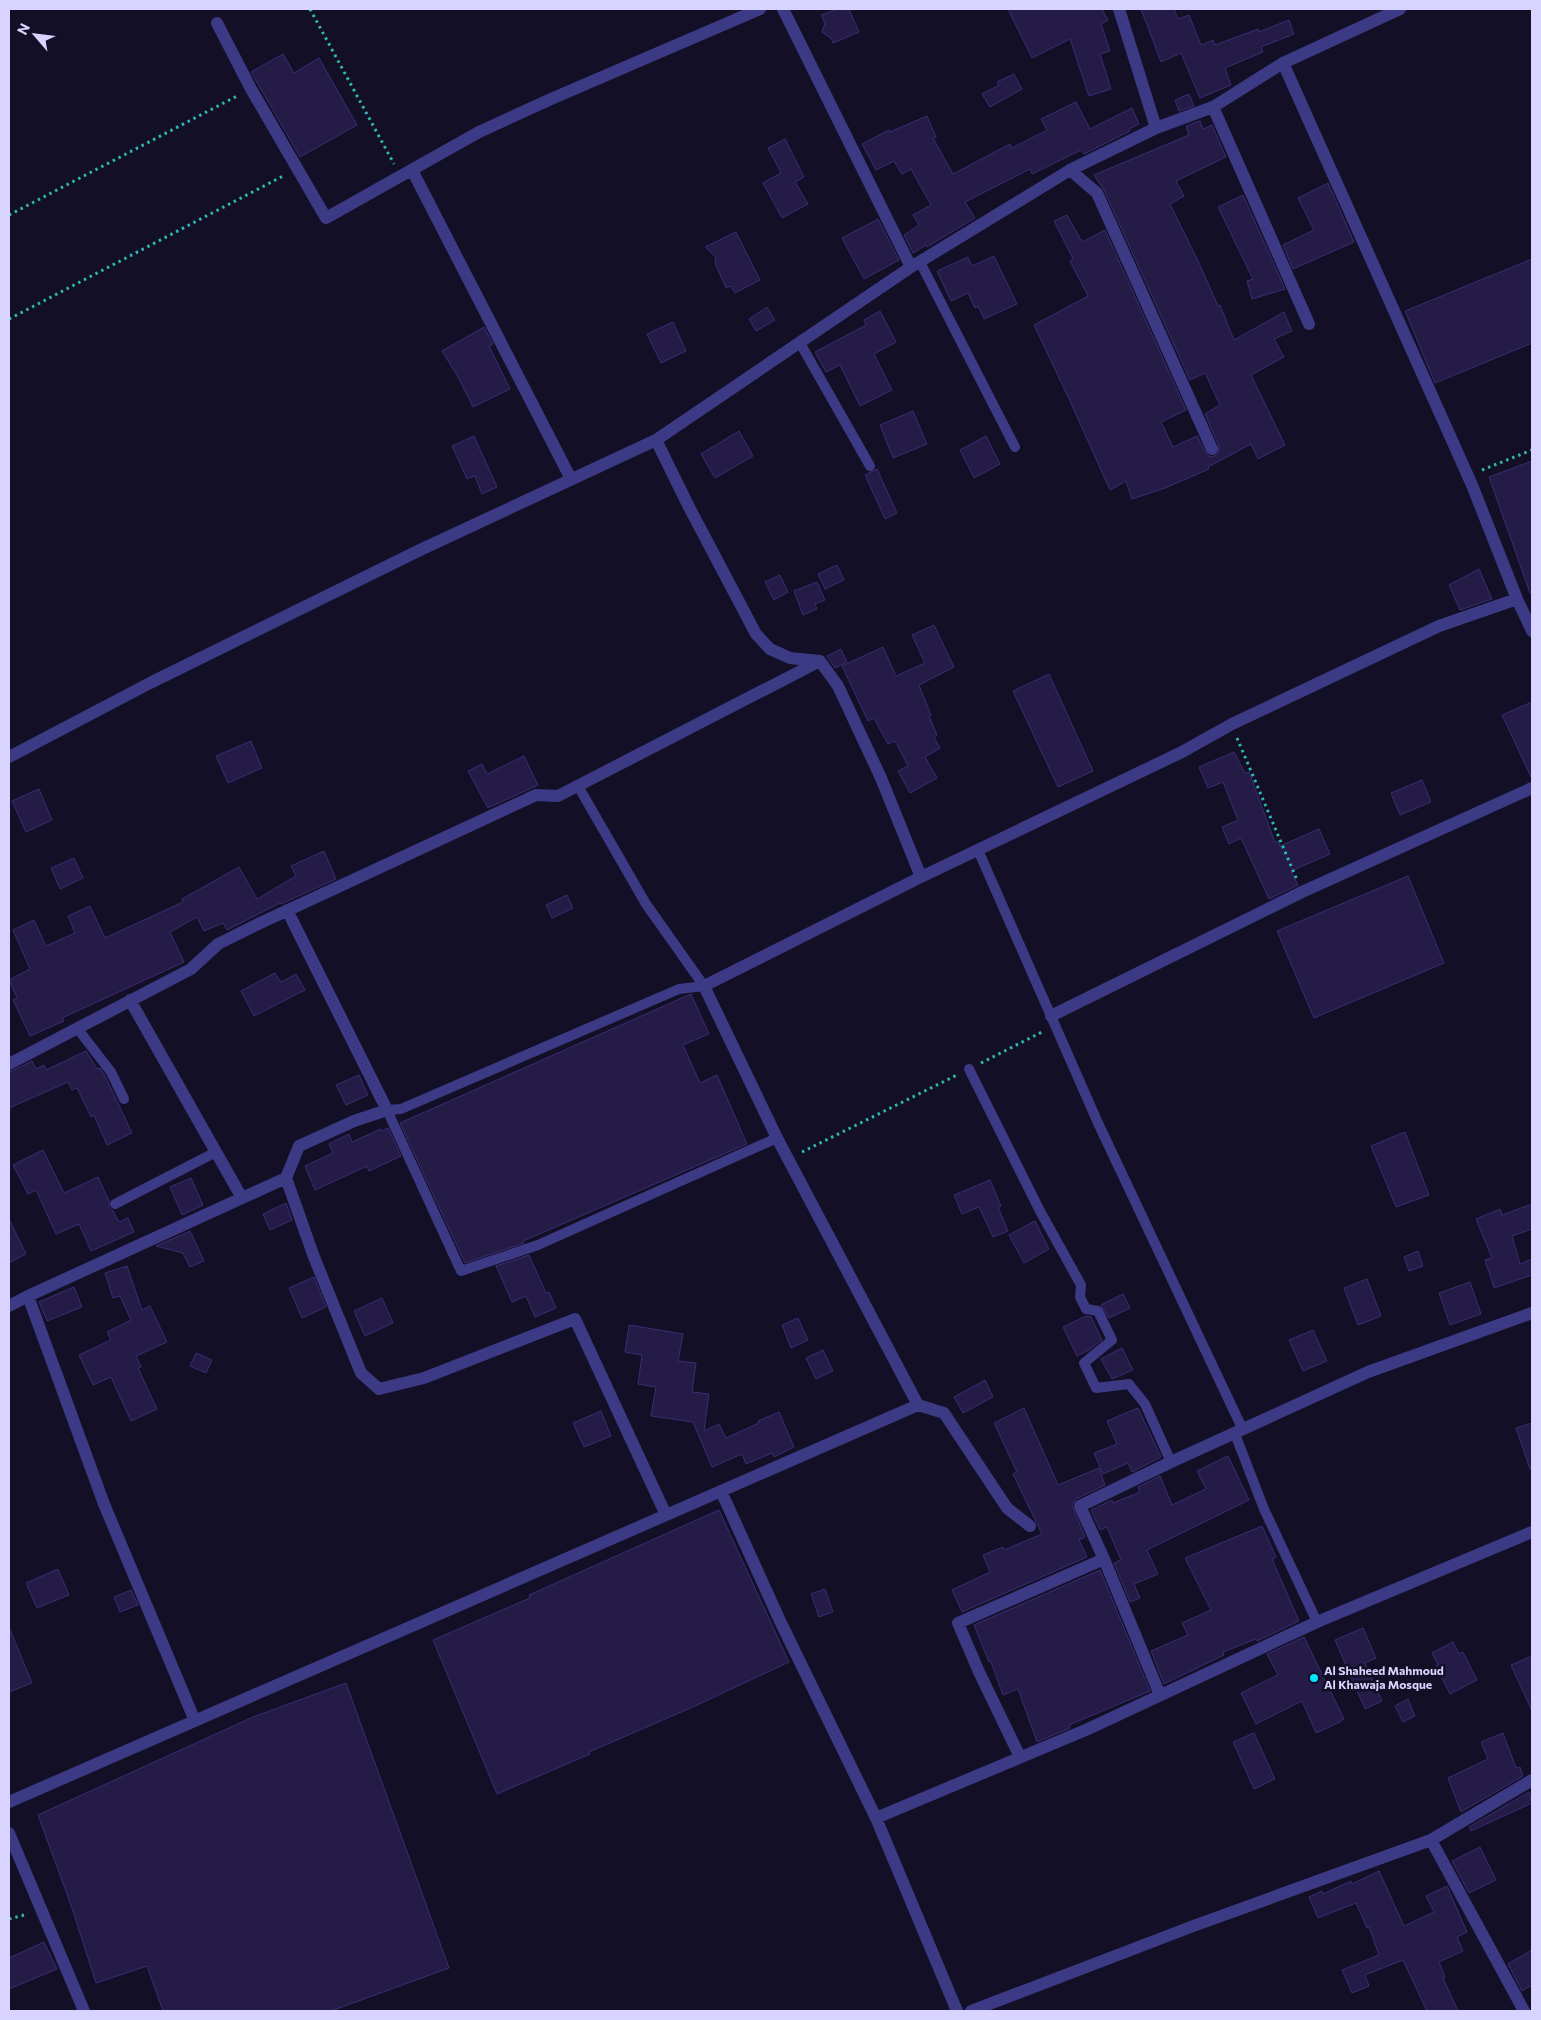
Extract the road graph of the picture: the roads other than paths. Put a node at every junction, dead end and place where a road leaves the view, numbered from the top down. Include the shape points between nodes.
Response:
1 (760, 9) edge
2 (783, 9) edge
3 (1119, 9) edge
4 (1400, 9) edge
5 (218, 23) dead end
6 (1283, 63) junction
7 (1213, 107) junction
8 (1156, 128) junction
9 (1070, 170) junction
10 (406, 172) junction
11 (916, 265) junction
12 (1308, 324) dead end
13 (800, 343) junction
14 (656, 440) junction
15 (1015, 447) dead end
16 (1212, 449) dead end
17 (870, 466) dead end
18 (571, 479) junction
19 (1517, 599) junction
20 (1532, 631) edge
21 (820, 661) junction
22 (9, 757) edge
23 (578, 786) junction
24 (1532, 788) edge
25 (978, 850) junction
26 (921, 877) junction
27 (287, 910) junction
28 (704, 986) junction
29 (130, 1000) junction
30 (1053, 1020) junction
31 (77, 1028) junction
32 (9, 1064) edge
33 (969, 1069) road end
34 (124, 1099) dead end
35 (388, 1110) junction
36 (776, 1138) junction
37 (216, 1152) junction
38 (286, 1178) junction
39 (242, 1198) junction
40 (115, 1204) dead end
41 (28, 1296) junction
42 (9, 1306) edge
43 (1532, 1313) edge
44 (918, 1405) junction
45 (1239, 1432) junction
46 (1171, 1462) junction
47 (720, 1491) junction
48 (666, 1515) junction
49 (1030, 1526) dead end
50 (1532, 1532) edge
51 (1104, 1559) junction
52 (1317, 1622) junction
53 (1160, 1696) junction
54 (195, 1720) junction
55 (1020, 1758) junction
56 (1532, 1780) edge
57 (9, 1802) edge
58 (876, 1818) junction
59 (9, 1833) edge
60 (1431, 1840) junction
61 (84, 2011) edge
62 (957, 2011) edge
63 (971, 2011) edge
64 (1524, 2011) edge

1 - 10 street via 551,99
2 - 11 street
3 - 8 street
4 - 6 street
5 - 10 street via 251,88 326,218
6 - 7 street
6 - 19 street via 1468,476
7 - 8 street
7 - 12 street
8 - 9 street
9 - 11 street
9 - 16 street via 1097,193
10 - 18 street
11 - 13 street
11 - 15 lane
13 - 14 street
13 - 17 lane
14 - 18 street
14 - 21 street via 756,634 770,649 790,658
18 - 22 street via 150,683
19 - 20 street
19 - 25 street via 1439,626
21 - 23 street
21 - 26 street via 838,686 881,778
23 - 27 street via 558,796 536,795
23 - 28 lane via 646,904
24 - 30 street via 1302,892
25 - 26 street
25 - 30 lane
26 - 28 street
27 - 29 street via 218,944 191,969
27 - 35 street
28 - 35 lane via 679,989 401,1109
28 - 36 street
29 - 31 street
29 - 37 street
30 - 45 lane
31 - 32 street
31 - 34 lane via 111,1072
33 - 46 lane via 1081,1285 1080,1297 1086,1309 1098,1312 1112,1340 1084,1363 1096,1388 1129,1384 1145,1404
35 - 36 lane via 461,1271 538,1245
35 - 38 street via 354,1121 299,1146
36 - 44 street
37 - 39 street
37 - 40 lane
38 - 39 street
38 - 48 street via 361,1373 379,1389 424,1378 575,1319
39 - 41 street
41 - 42 street
41 - 54 street via 104,1504
43 - 45 street via 1368,1372
44 - 47 street
44 - 49 street via 944,1412 1007,1508
45 - 46 street
45 - 52 lane via 1264,1509
46 - 51 street via 1080,1506
47 - 48 street
47 - 58 street
48 - 54 street
50 - 52 street
51 - 53 street
51 - 55 street via 958,1623
52 - 53 street
53 - 55 street
54 - 57 street
55 - 58 street
56 - 60 street
58 - 62 street
59 - 61 street
60 - 63 street
60 - 64 street

